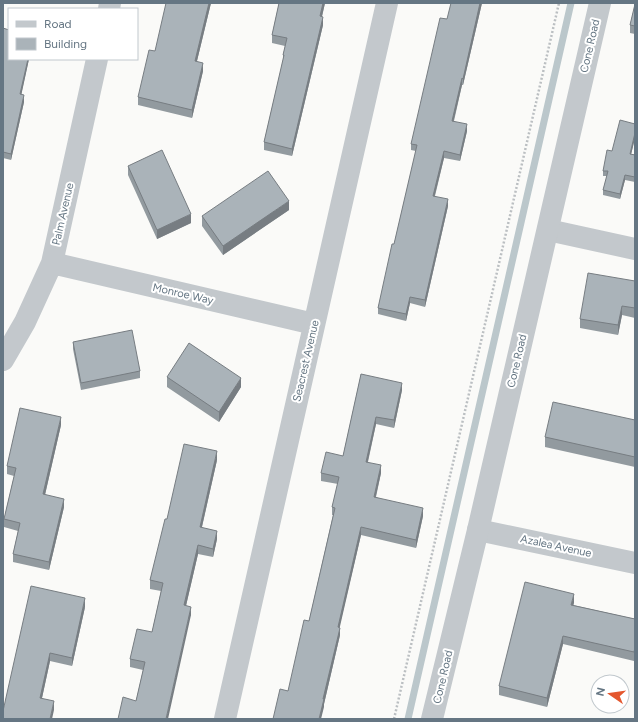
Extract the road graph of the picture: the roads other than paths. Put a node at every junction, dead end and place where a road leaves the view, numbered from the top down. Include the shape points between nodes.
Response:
1 (387, 3) edge
2 (600, 3) edge
3 (97, 60) edge
4 (548, 230) junction
5 (635, 249) edge
6 (52, 263) junction
7 (314, 324) junction
8 (3, 360) edge
9 (478, 530) junction
10 (635, 563) edge
11 (225, 719) edge
12 (432, 719) edge

1 - 7 street, Seacrest Avenue
2 - 4 street, Cone Road
3 - 6 street, Palm Avenue
4 - 5 street
4 - 9 street, Cone Road
6 - 7 street, Monroe Way
6 - 8 street, Palm Avenue via 25,322
7 - 11 street, Seacrest Avenue
9 - 10 street, Azalea Avenue
9 - 12 street, Cone Road

